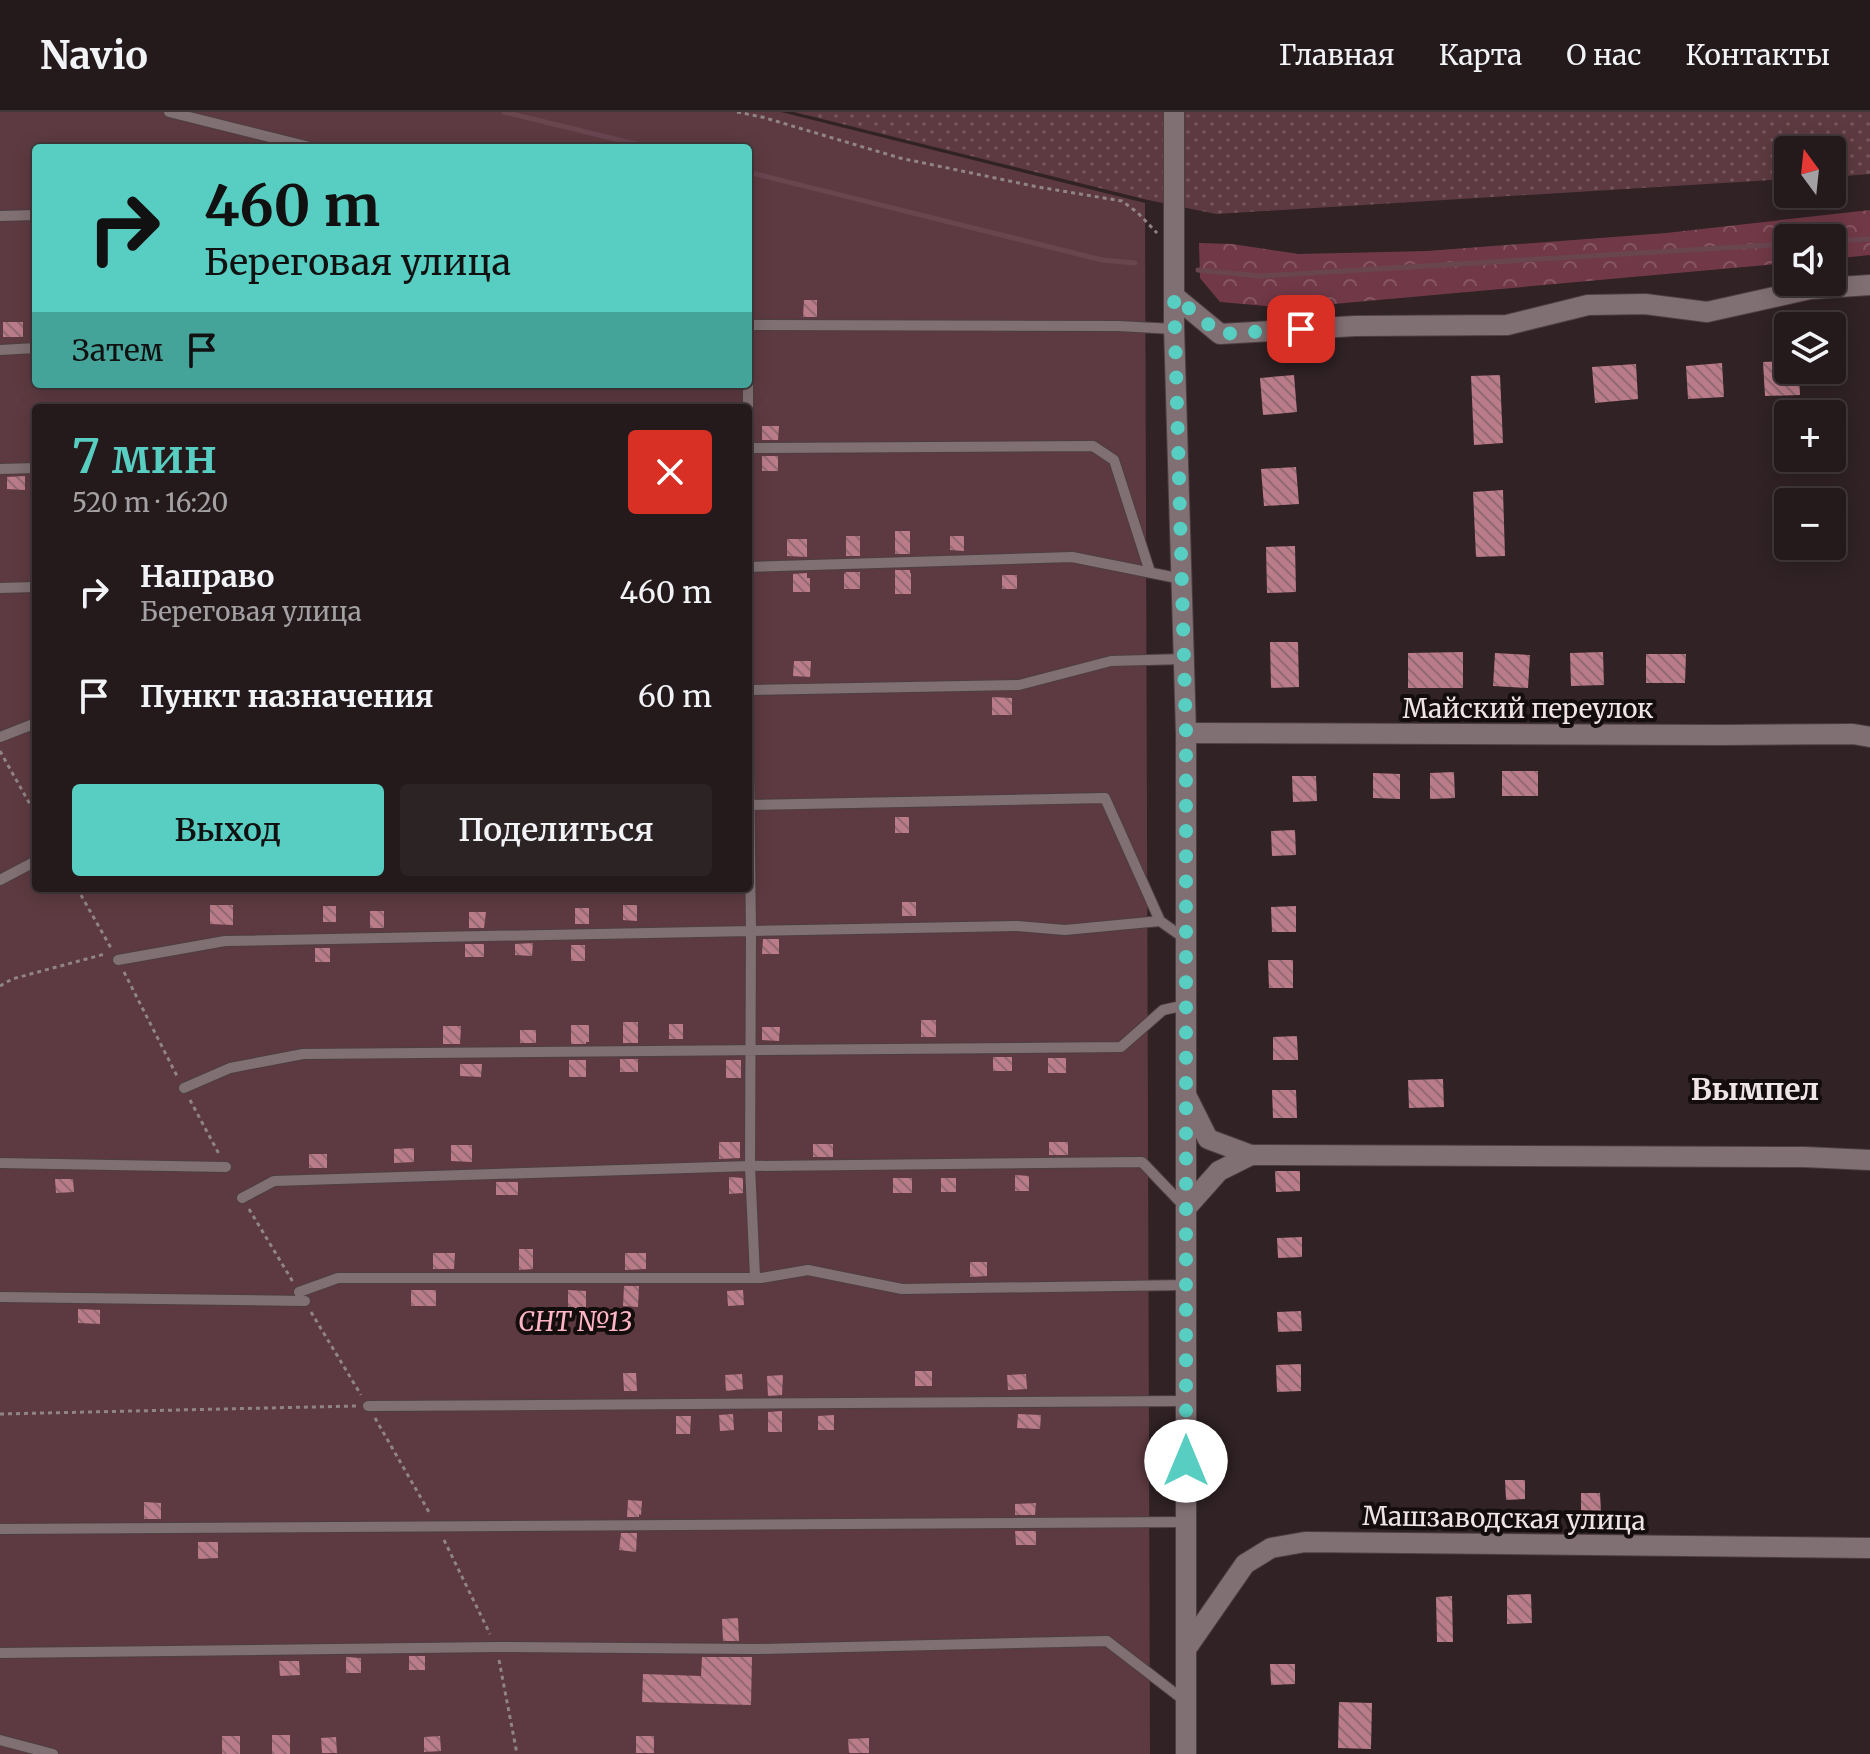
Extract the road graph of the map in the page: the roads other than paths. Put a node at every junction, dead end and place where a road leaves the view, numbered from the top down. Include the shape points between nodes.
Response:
1 (169, 112) edge
2 (1174, 112) edge
3 (298, 144) edge
4 (32, 215) edge
5 (0, 216) edge
6 (1870, 285) edge
7 (1174, 296) junction
8 (752, 325) edge
9 (1174, 329) junction
10 (32, 348) edge
11 (0, 350) edge
12 (752, 448) edge
13 (32, 468) edge
14 (0, 469) edge
15 (752, 567) edge
16 (1150, 572) junction
17 (1182, 579) junction
18 (32, 587) edge
19 (0, 588) edge
20 (1184, 659) junction
21 (752, 690) edge
22 (32, 725) edge
23 (1186, 733) junction
24 (0, 737) edge
25 (1870, 737) edge
26 (752, 805) edge
27 (32, 863) edge
28 (0, 880) edge
29 (750, 892) edge
30 (1160, 921) junction
31 (751, 931) junction
32 (1186, 938) junction
33 (118, 960) road end
34 (1186, 1005) junction
35 (751, 1051) junction
36 (184, 1088) road end
37 (1186, 1095) junction
38 (1251, 1155) junction
39 (1870, 1160) edge
40 (0, 1163) edge
41 (750, 1166) junction
42 (226, 1167) road end
43 (242, 1198) road end
44 (1186, 1208) junction
45 (755, 1277) junction
46 (1186, 1285) junction
47 (0, 1297) edge
48 (1186, 1401) junction
49 (368, 1406) road end
50 (1186, 1522) junction
51 (0, 1529) edge
52 (1870, 1548) edge
53 (1186, 1649) junction
54 (0, 1653) edge
55 (1186, 1702) junction
56 (0, 1740) edge
57 (53, 1754) edge
58 (1186, 1754) edge

1 - 3 lane
2 - 7 street
4 - 5 lane
6 - 7 street via 1810,289 1707,312 1645,304 1588,305 1507,325 1220,334
7 - 9 street
8 - 9 lane
9 - 17 street
10 - 11 lane
12 - 16 lane via 1093,446 1114,460
13 - 14 lane
15 - 16 lane via 1072,557
16 - 17 lane
17 - 20 street
18 - 19 lane
20 - 21 lane via 1111,661 1019,685
20 - 23 street
22 - 24 lane
23 - 25 street, Майский переулок
23 - 32 street
26 - 30 lane via 1105,798
27 - 28 lane
29 - 31 lane
30 - 31 lane via 1065,930 1017,926
30 - 32 lane
31 - 33 lane via 225,941
31 - 35 lane
32 - 34 street
34 - 35 lane via 1163,1010 1121,1047
34 - 37 street
35 - 36 lane via 303,1054 230,1068
35 - 41 lane
37 - 38 street via 1208,1139
37 - 44 street
38 - 39 street
38 - 44 street via 1219,1171
40 - 42 lane
41 - 43 lane via 274,1181
41 - 44 lane via 1142,1162
41 - 45 lane
44 - 46 street
45 - 46 lane via 808,1270 902,1289
45 - 47 lane via 338,1278 302,1297
46 - 48 street
48 - 49 lane
48 - 50 street
50 - 51 lane
50 - 53 street
52 - 53 street, Машзаводская улица via 1305,1542 1271,1548 1245,1564
53 - 55 street
54 - 55 lane via 757,1649 1107,1641
55 - 58 street
56 - 57 lane

